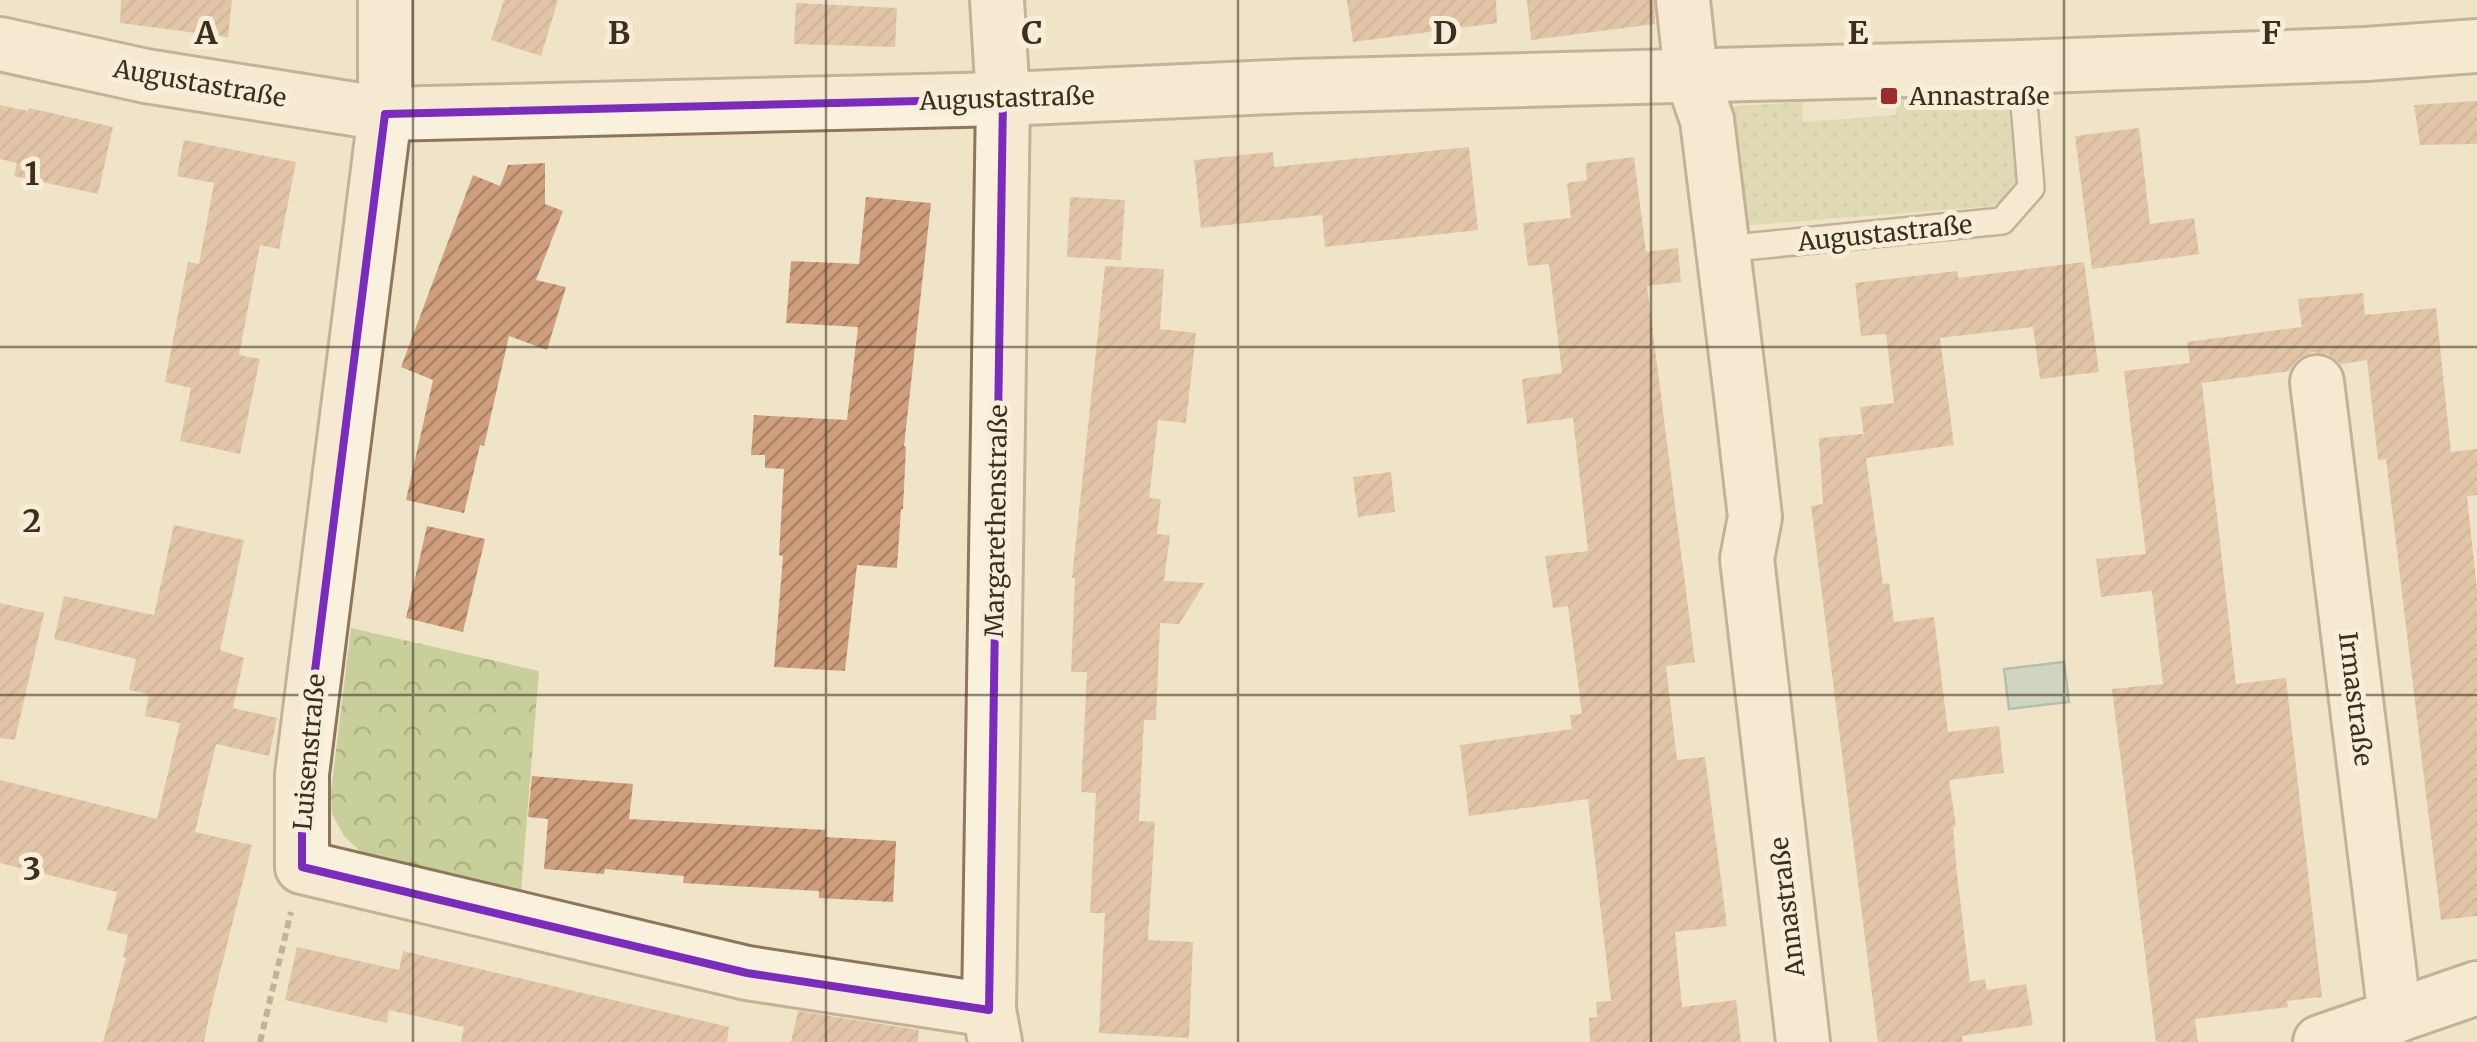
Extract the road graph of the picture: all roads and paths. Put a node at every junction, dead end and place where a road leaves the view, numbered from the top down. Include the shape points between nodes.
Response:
1 (385, 0) edge
2 (997, 0) edge
3 (1682, 0) edge
4 (0, 44) edge
5 (2477, 46) edge
6 (2020, 67) junction
7 (1692, 74) junction
8 (1003, 99) junction
9 (386, 114) junction
10 (1724, 249) junction
11 (2317, 382) dead end
12 (302, 867) junction
13 (2477, 988) edge
14 (2395, 1017) junction
15 (992, 1026) edge
16 (260, 1042) edge
17 (1803, 1042) edge
18 (2320, 1042) edge

1 - 9 street, Luisenstraße
2 - 8 street, Margarethenstraße
3 - 7 street, Annastraße
4 - 9 street, Augustastraße via 146,76
5 - 6 street, Augustastraße
6 - 7 street, Augustastraße
6 - 10 lane, Augustastraße via 2031,188 2002,221
7 - 8 street, Augustastraße
7 - 10 street, Annastraße via 1707,120
8 - 9 street, Augustastraße
8 - 15 street, Margarethenstraße
9 - 12 street, Luisenstraße via 302,774
10 - 17 street, Annastraße via 1754,517 1747,559
11 - 14 street, Irmastraße
12 - 15 street, Luisenstraße
12 - 16 path
13 - 14 street
14 - 18 street

